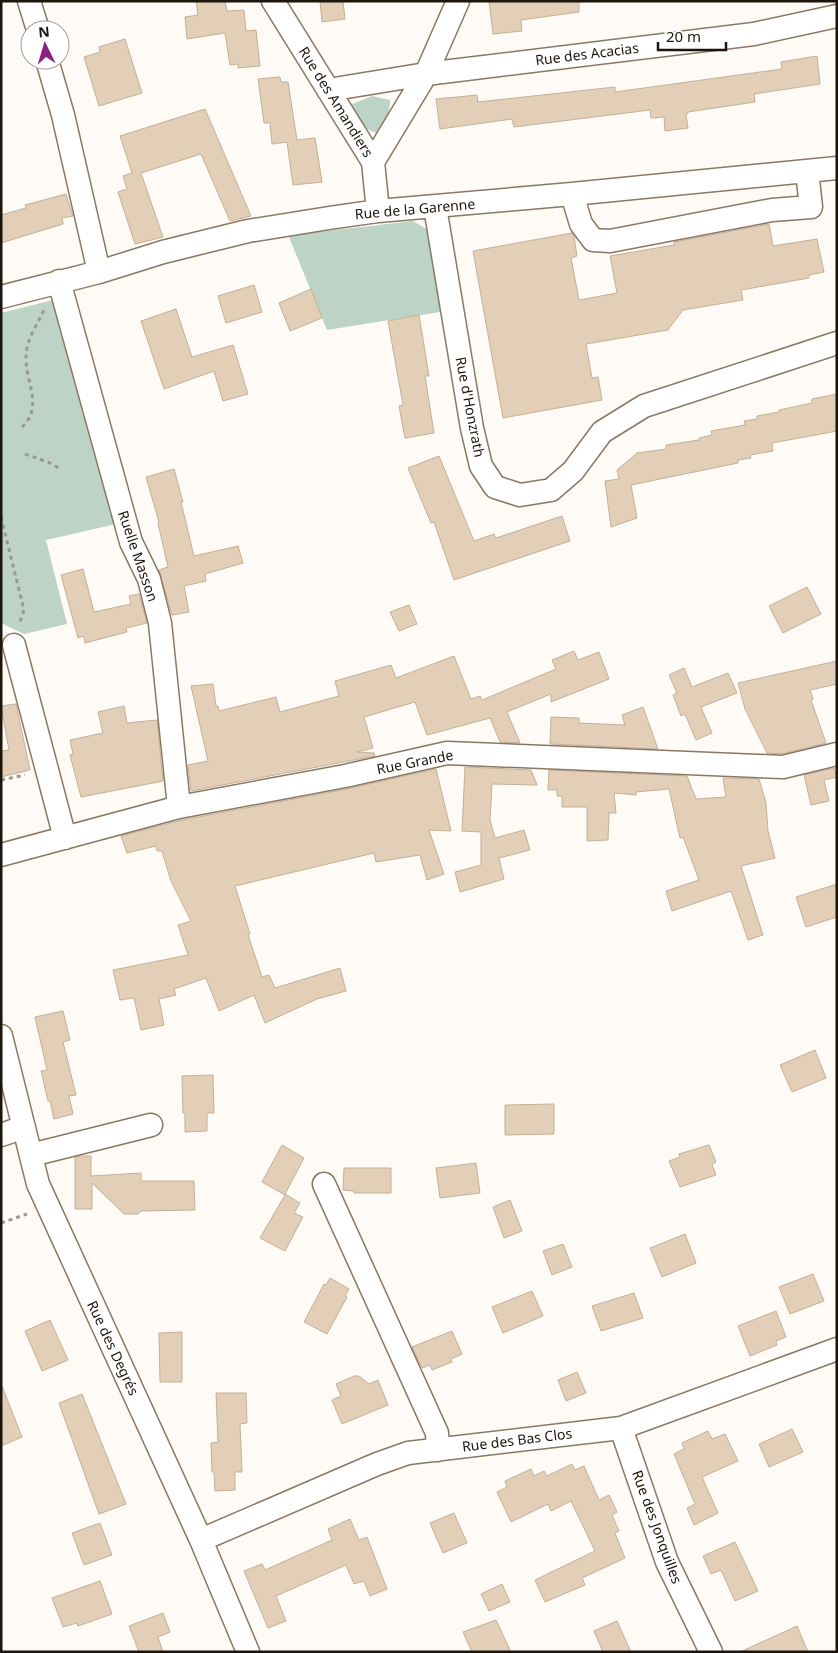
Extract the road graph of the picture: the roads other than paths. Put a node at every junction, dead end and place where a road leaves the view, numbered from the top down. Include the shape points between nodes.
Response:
1 (29, 1) edge
2 (273, 1) edge
3 (458, 1) edge
4 (837, 16) edge
5 (35, 20) edge
6 (50, 70) edge
7 (426, 74) junction
8 (328, 90) junction
9 (373, 162) junction
10 (837, 168) edge
11 (807, 170) junction
12 (572, 194) junction
13 (435, 207) junction
14 (378, 211) junction
15 (98, 272) junction
16 (59, 281) junction
17 (1, 297) edge
18 (837, 343) edge
19 (14, 645) road end
20 (837, 754) edge
21 (179, 807) junction
22 (65, 838) junction
23 (1, 855) edge
24 (1, 1036) edge
25 (152, 1125) dead end
26 (24, 1127) junction
27 (1, 1135) edge
28 (31, 1155) junction
29 (324, 1184) dead end
30 (837, 1349) edge
31 (621, 1428) junction
32 (438, 1450) junction
33 (201, 1540) junction
34 (248, 1652) edge
35 (710, 1652) edge

1 - 5 street
2 - 8 street, Rue des Amandiers
3 - 7 street
4 - 7 street, Rue des Acacias via 754,34
6 - 15 street
7 - 8 street, Rue des Acacias
7 - 9 street
8 - 9 street, Rue des Amandiers
9 - 14 street, Rue des Amandiers
10 - 11 street, Rue de la Garenne
11 - 12 street, Rue de la Garenne
11 - 12 street via 811,207 772,210 610,241 593,240 581,224
12 - 13 street, Rue de la Garenne
13 - 14 street, Rue de la Garenne
13 - 18 street, Rue d'Honzrath via 472,428 481,466 494,487 520,495 551,490 573,471 602,432 644,406
14 - 15 street, Rue de la Garenne via 248,231
15 - 16 street, Rue de la Garenne
16 - 17 street, Rue de la Garenne
16 - 21 street, Ruelle Masson via 131,542 149,579 160,622
19 - 22 street
20 - 21 street, Rue Grande via 783,767 447,753
21 - 22 street, Rue Grande
22 - 23 street, Rue Grande
24 - 26 street, Rue des Degrés
25 - 28 street
26 - 27 street
26 - 28 street, Rue des Degrés
28 - 33 street, Rue des Degrés via 38,1184
29 - 32 street via 437,1433
30 - 31 street, Rue des Bas Clos
31 - 32 street, Rue des Bas Clos
31 - 35 street, Rue des Jonquilles via 667,1562
32 - 33 street, Rue des Bas Clos via 408,1453 378,1464
33 - 34 street, Rue des Degrés

